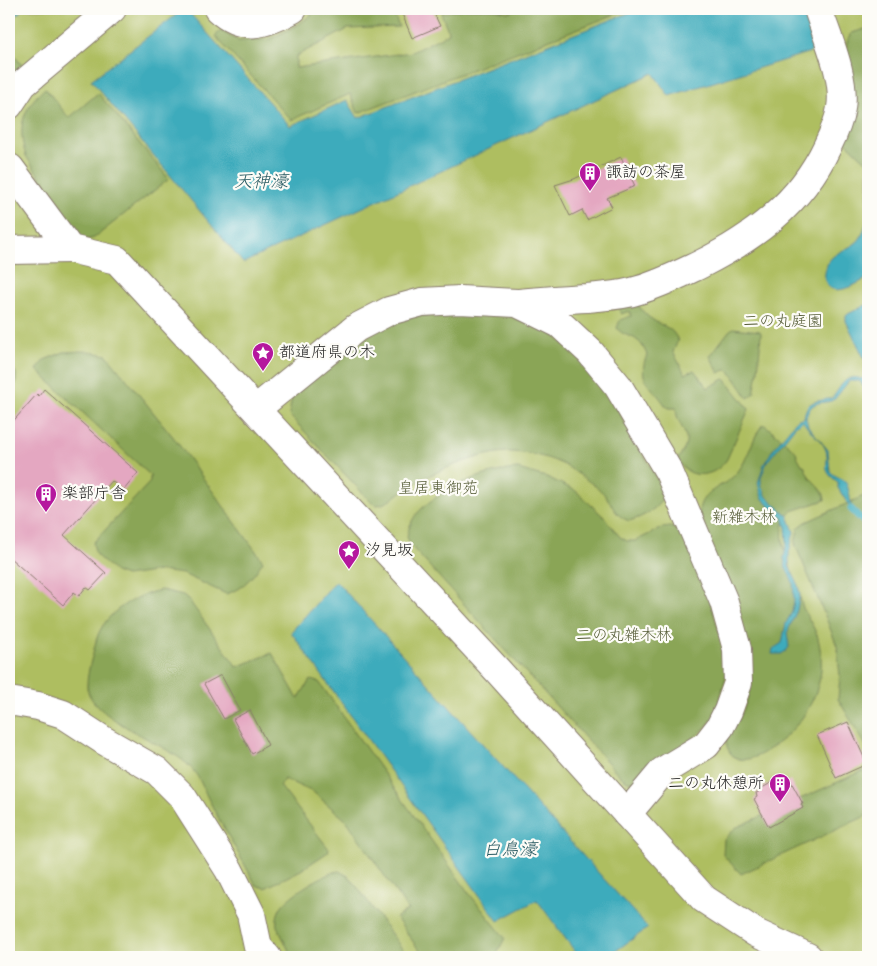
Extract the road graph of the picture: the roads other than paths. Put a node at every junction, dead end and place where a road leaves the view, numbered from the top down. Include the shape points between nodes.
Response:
1 (112, 9) edge
2 (218, 9) edge
3 (293, 9) edge
4 (818, 9) edge
5 (9, 105) edge
6 (9, 168) edge
7 (70, 249) junction
8 (9, 250) edge
9 (517, 303) junction
10 (256, 410) junction
11 (9, 701) edge
12 (626, 814) junction
13 (260, 954) edge
14 (808, 957) edge

1 - 5 street via 23,84
2 - 3 street via 242,23 257,24
4 - 9 street via 841,87 841,108 823,155 804,185 772,219 726,251 639,291
6 - 7 street
7 - 8 street
7 - 10 street via 117,260
9 - 10 street via 422,302 389,311 356,328
9 - 12 street via 560,324 590,352 608,372 638,418 670,472 724,602 737,649 738,684 720,727 706,745 662,771
10 - 12 street
11 - 13 street via 64,714 157,771 182,796 229,870 251,914
12 - 14 street via 704,899 756,933

